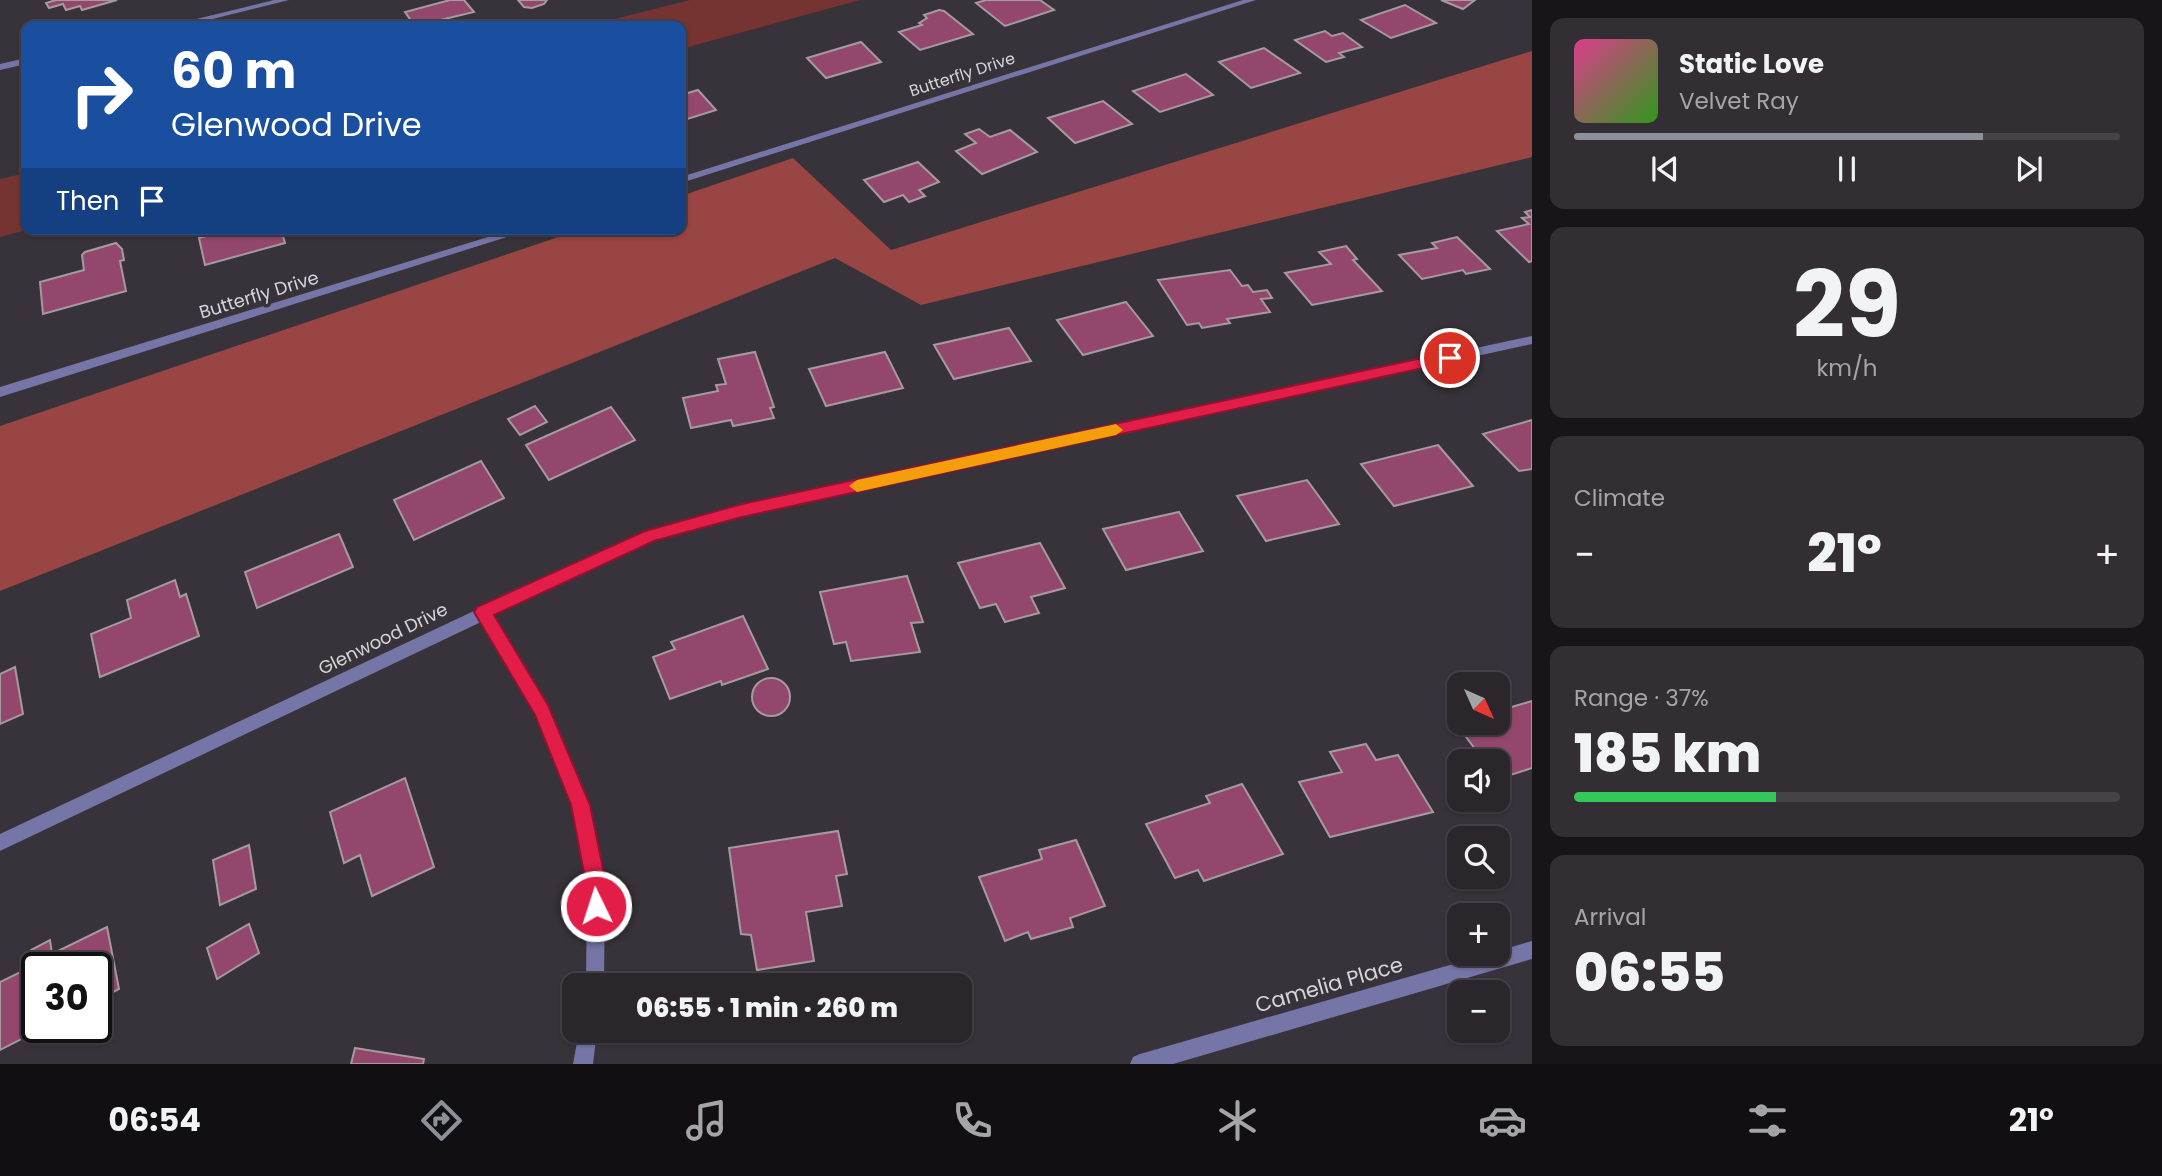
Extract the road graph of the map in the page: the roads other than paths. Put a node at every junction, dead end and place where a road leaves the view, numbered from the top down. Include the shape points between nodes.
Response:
1 (285, 0) edge
2 (1252, 0) edge
3 (188, 21) edge
4 (21, 62) edge
5 (0, 67) edge
6 (686, 178) edge
7 (508, 235) edge
8 (1532, 340) edge
9 (0, 392) edge
10 (483, 612) junction
11 (0, 843) edge
12 (1532, 950) edge
13 (595, 973) edge
14 (586, 1043) edge
15 (583, 1064) edge
16 (1140, 1064) edge

1 - 3 street via 222,10
2 - 6 street, Butterfly Drive
4 - 5 street
7 - 9 street, Butterfly Drive
8 - 10 street, Glenwood Drive via 742,511 650,535
10 - 11 street, Glenwood Drive
10 - 13 street via 542,711 580,805 596,883
12 - 16 street, Camelia Place
14 - 15 street

